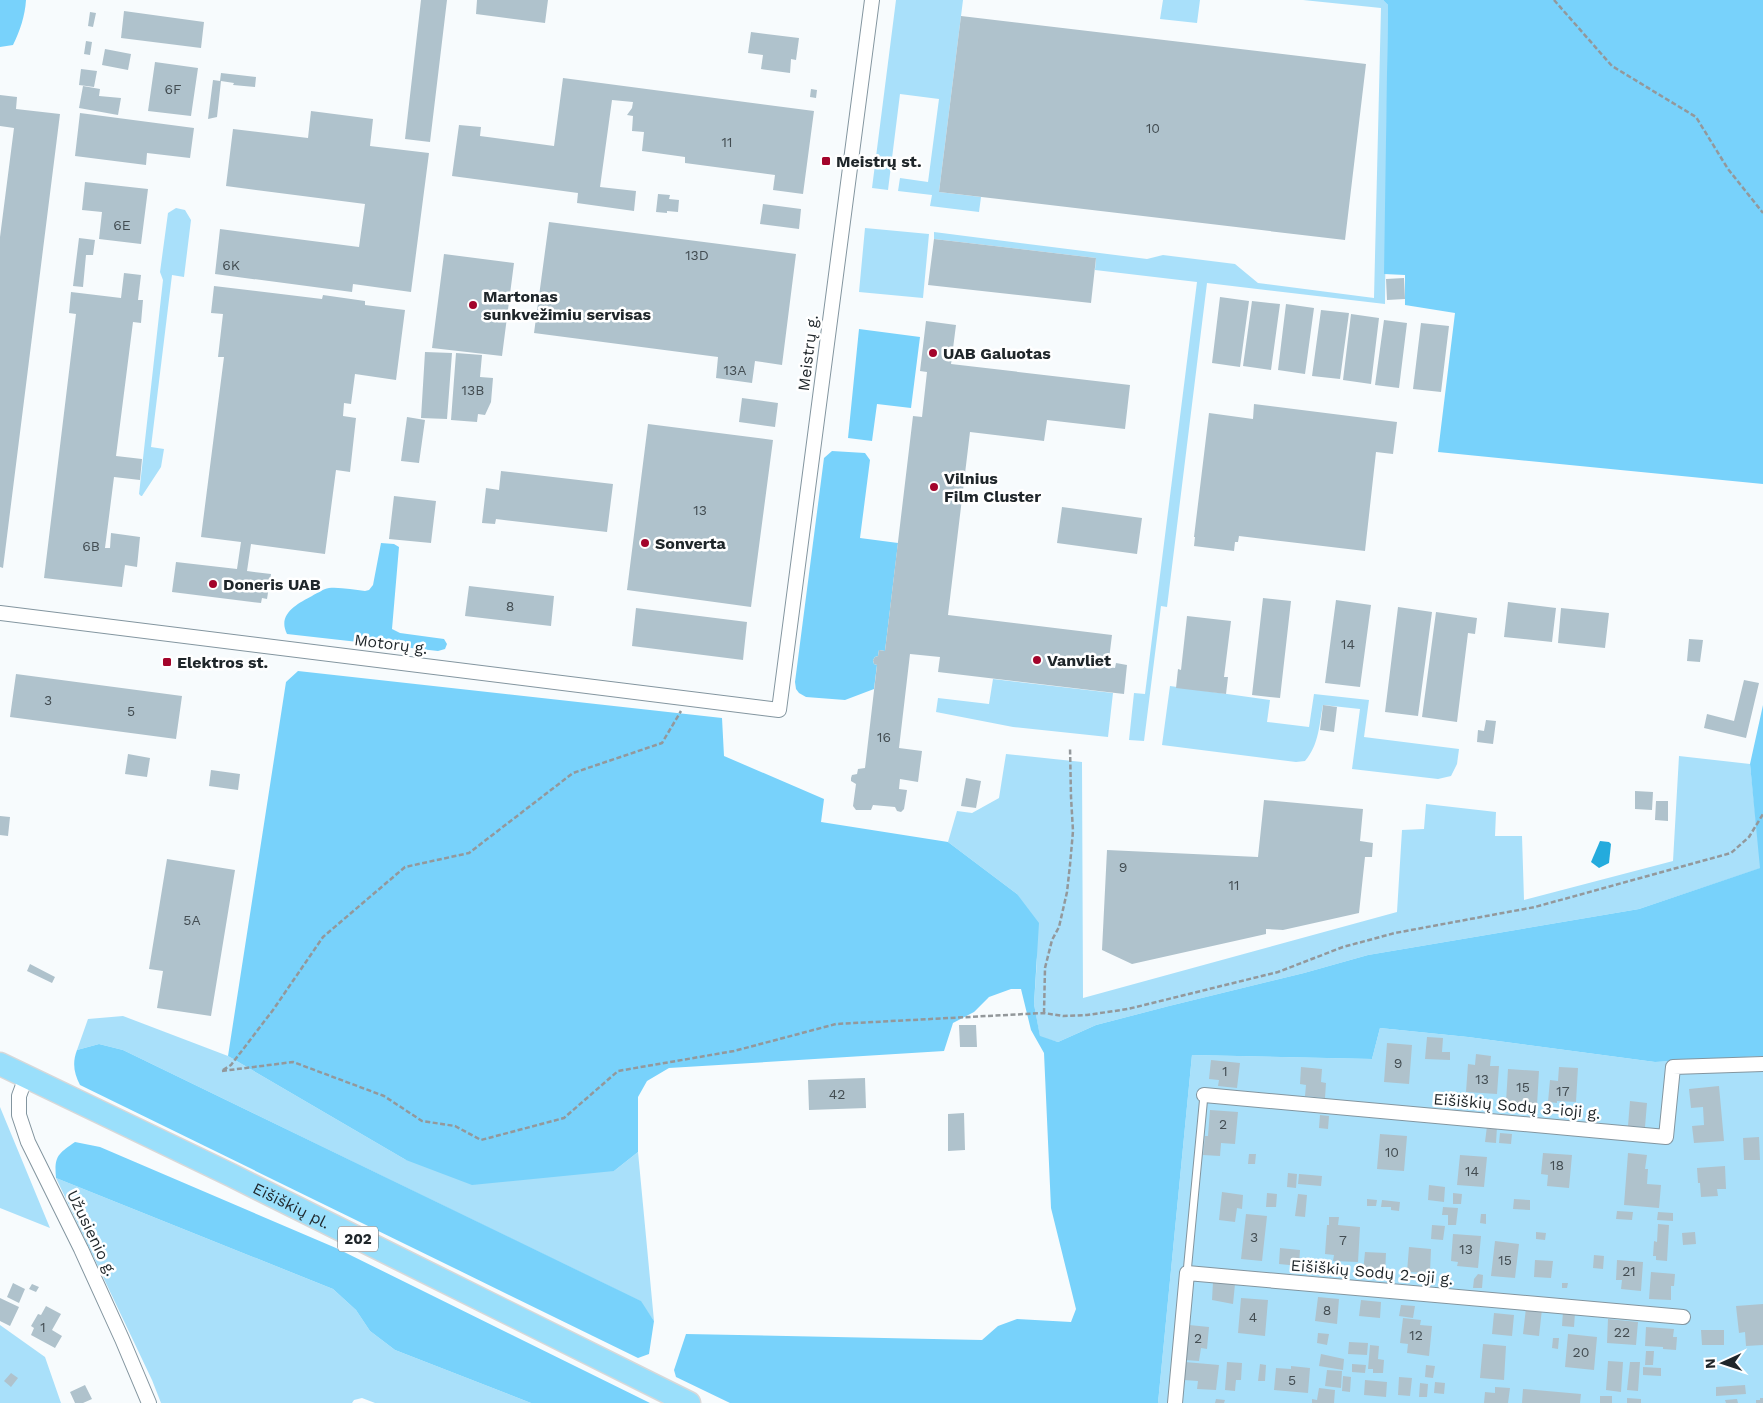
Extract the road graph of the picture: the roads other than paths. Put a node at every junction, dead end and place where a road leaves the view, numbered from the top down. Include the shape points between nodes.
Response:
1 (872, 0) edge
2 (0, 613) edge
3 (779, 710) joint
4 (0, 1064) edge
5 (1763, 1064) edge
6 (26, 1077) junction
7 (1204, 1095) joint
8 (1187, 1273) junction
9 (1683, 1317) dead end
10 (149, 1403) edge
11 (690, 1403) edge
12 (1175, 1403) edge

1 - 3 street, Meistrų g.
2 - 3 street, Motorų g.
4 - 6 main road, Eišiškių pl. / 202
5 - 7 street, Eišiškių Sodų 3-ioji g. via 1673,1067 1666,1137
6 - 10 street, Užusienio g. via 19,1096 19,1115 28,1142 81,1249
6 - 11 main road, Eišiškių pl. / 202
7 - 8 lane
8 - 9 street, Eišiškių Sodų 2-oji g.
8 - 12 street

